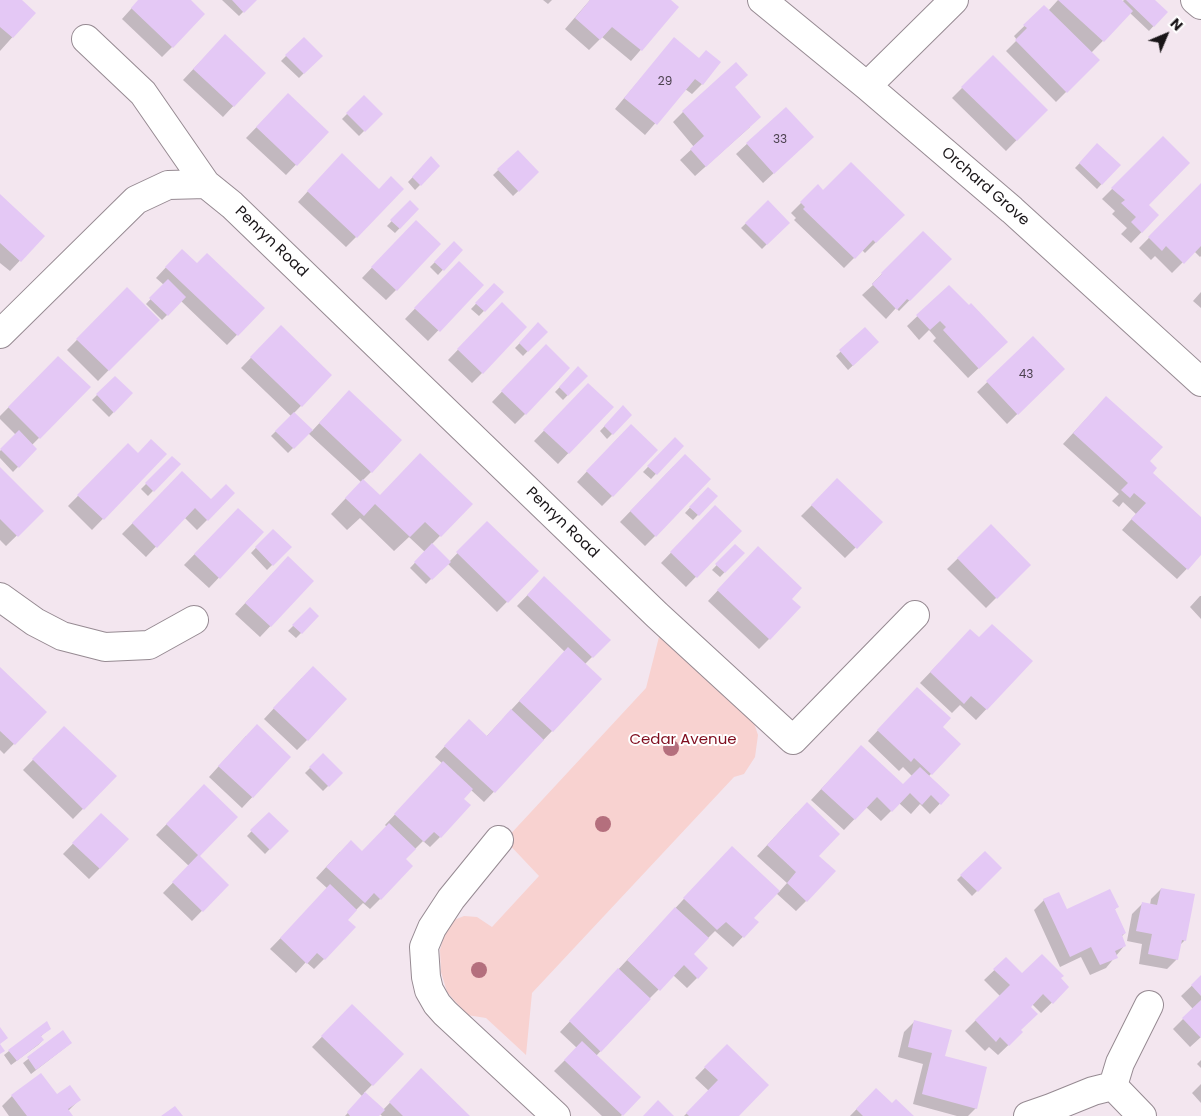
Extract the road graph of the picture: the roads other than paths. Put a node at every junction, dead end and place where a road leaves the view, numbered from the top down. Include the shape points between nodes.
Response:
1 (762, 0) edge
2 (954, 0) edge
3 (1195, 0) edge
4 (1201, 5) edge
5 (86, 39) dead end
6 (867, 86) junction
7 (206, 184) junction
8 (0, 334) edge
9 (1201, 382) edge
10 (0, 597) edge
11 (915, 614) dead end
12 (194, 620) dead end
13 (499, 840) dead end
14 (1149, 1005) dead end
15 (1113, 1086) junction
16 (556, 1116) edge
17 (1028, 1116) edge
18 (1142, 1116) edge

1 - 6 street, Orchard Grove
2 - 6 street
3 - 4 street
5 - 7 street, Penryn Road via 143,93
6 - 9 street, Orchard Grove via 1012,210
7 - 8 street via 168,185 136,200
7 - 11 street, Penryn Road via 232,205 657,615 793,740
10 - 12 street via 35,622 62,636 105,648 150,645
13 - 16 street via 432,928 424,947 426,977 429,990 445,1014
14 - 15 street via 1120,1063
15 - 17 street
15 - 18 street

